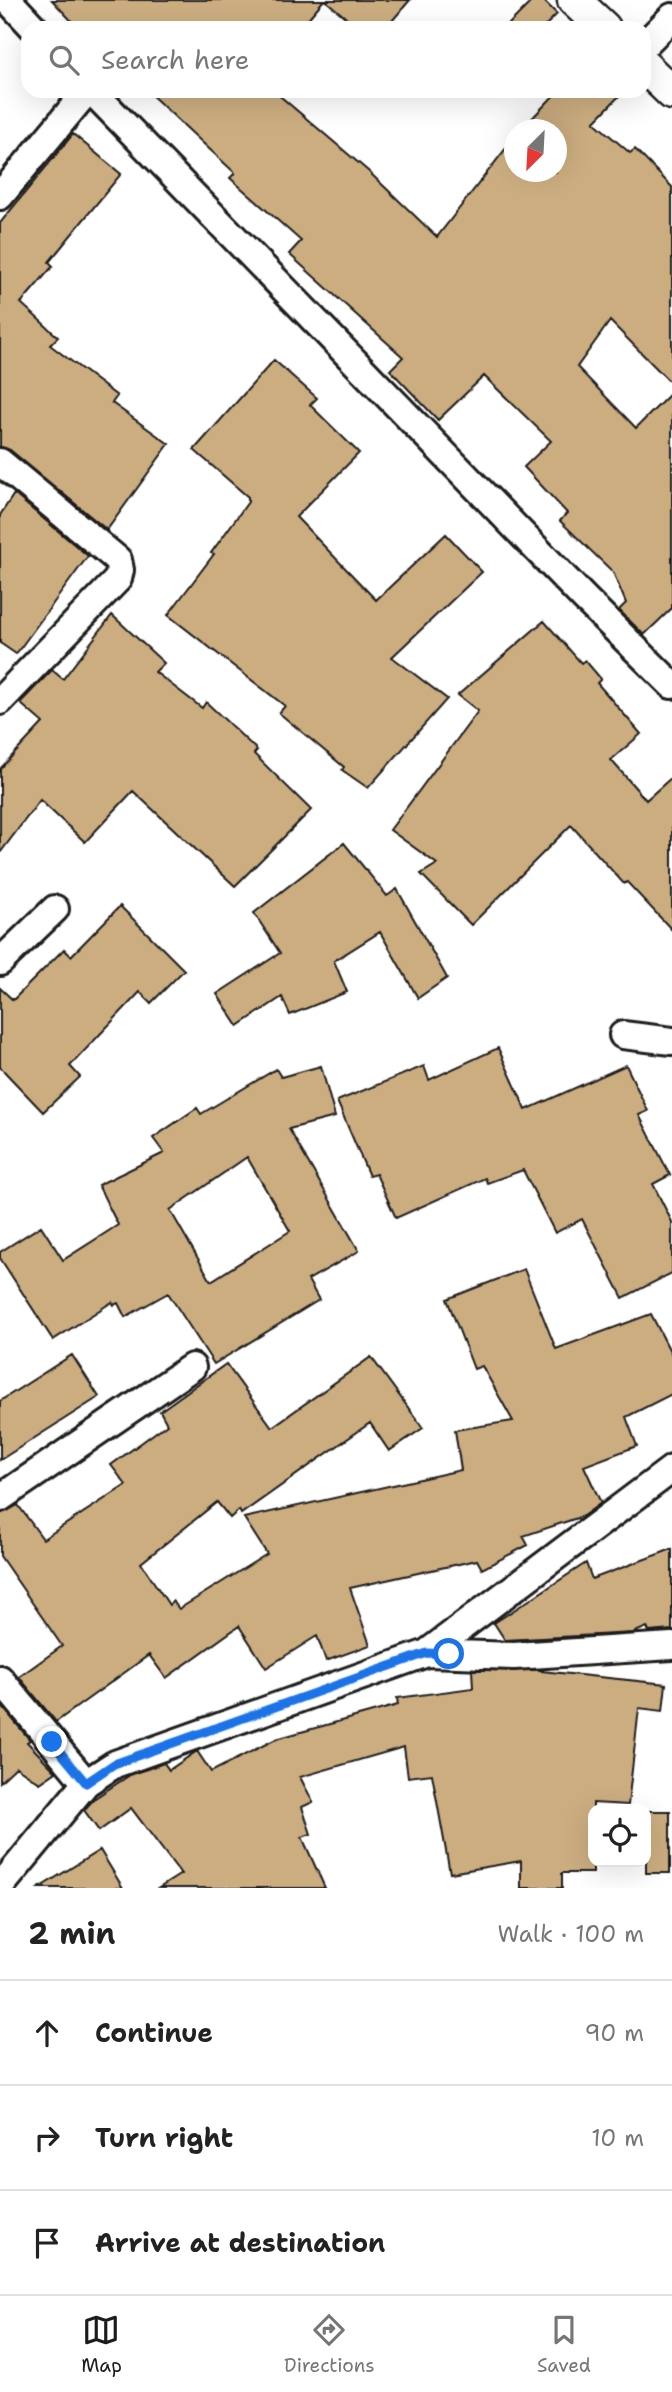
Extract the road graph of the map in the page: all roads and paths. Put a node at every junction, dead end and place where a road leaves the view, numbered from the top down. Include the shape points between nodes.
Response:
1 (8, 0) edge
2 (575, 0) edge
3 (672, 17) edge
4 (28, 21) edge
5 (597, 21) edge
6 (651, 39) edge
7 (651, 73) edge
8 (672, 93) edge
9 (81, 98) edge
10 (99, 98) edge
11 (0, 196) edge
12 (0, 462) edge
13 (672, 685) edge
14 (0, 701) edge
15 (55, 909) dead end
16 (0, 962) edge
17 (623, 1035) dead end
18 (672, 1041) edge
19 (192, 1367) dead end
20 (672, 1469) edge
21 (0, 1498) edge
22 (672, 1646) edge
23 (427, 1653) junction
24 (0, 1679) edge
25 (86, 1783) junction
26 (0, 1887) edge

1 - 4 street
2 - 5 street
3 - 6 street
7 - 8 street
9 - 11 street
10 - 13 street
12 - 14 street via 118,561 120,570 117,579
15 - 16 street
17 - 18 street
19 - 21 street
20 - 23 street
22 - 23 street via 514,1656
23 - 25 street via 114,1764
24 - 25 street
25 - 26 street

